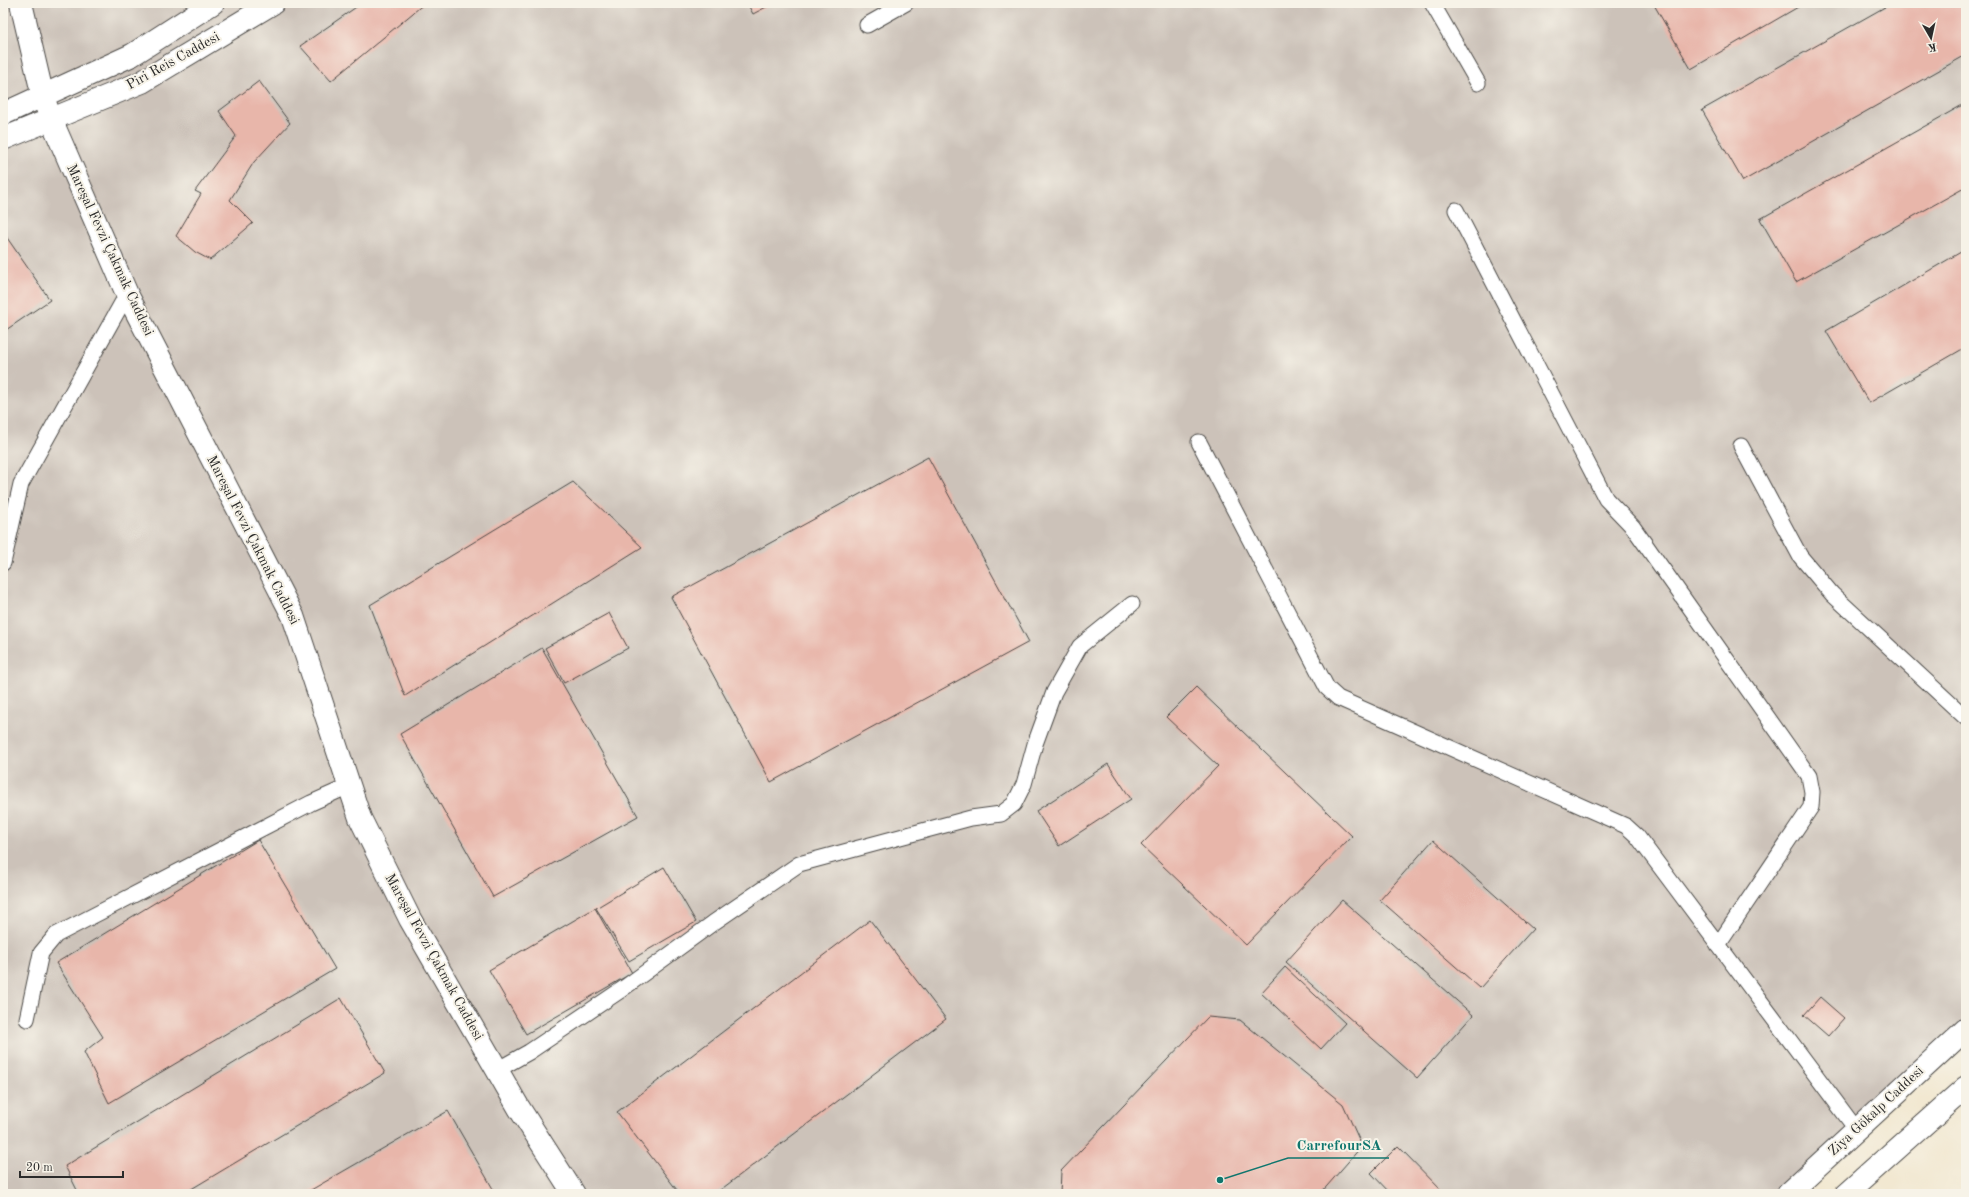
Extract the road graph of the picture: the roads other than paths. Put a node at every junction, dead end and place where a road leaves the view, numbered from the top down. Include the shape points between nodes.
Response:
1 (21, 3) edge
2 (213, 3) edge
3 (273, 3) edge
4 (906, 3) edge
5 (1432, 3) edge
6 (867, 25) dead end
7 (1478, 83) dead end
8 (43, 97) junction
9 (3, 114) edge
10 (51, 119) junction
11 (3, 139) edge
12 (1456, 210) dead end
13 (127, 294) junction
14 (1199, 442) dead end
15 (1741, 446) dead end
16 (3, 563) edge
17 (1132, 604) dead end
18 (1966, 718) edge
19 (349, 786) junction
20 (1718, 945) junction
21 (27, 1019) dead end
22 (1966, 1028) edge
23 (497, 1070) junction
24 (1966, 1086) edge
25 (1856, 1129) junction
26 (574, 1194) edge
27 (1787, 1194) edge
28 (1846, 1194) edge

1 - 8 street, Mareşal Fevzi Çakmak Caddesi
2 - 8 street, Piri Reis Caddesi via 132,55
3 - 10 street, Piri Reis Caddesi via 142,82
4 - 6 lane
5 - 7 lane
8 - 9 street, Piri Reis Caddesi
8 - 10 street, Mareşal Fevzi Çakmak Caddesi
10 - 11 street, Piri Reis Caddesi
10 - 13 street, Mareşal Fevzi Çakmak Caddesi
12 - 20 lane via 1606,499 1633,527 1810,776 1811,807
13 - 16 lane via 21,484
13 - 19 street, Mareşal Fevzi Çakmak Caddesi via 293,616
14 - 20 lane via 1327,688 1338,698 1626,826 1637,836
15 - 18 lane via 1800,556 1832,594
17 - 23 lane via 1080,646 1054,692 1024,784 1014,804 1001,814 971,818 799,864 621,990 529,1052
19 - 21 lane via 311,803 56,935 41,953
19 - 23 street, Mareşal Fevzi Çakmak Caddesi via 360,818 410,919
20 - 25 lane
22 - 25 street, Ziya Gökalp Caddesi
23 - 26 street, Mareşal Fevzi Çakmak Caddesi
24 - 28 street
25 - 27 street, Ziya Gökalp Caddesi

